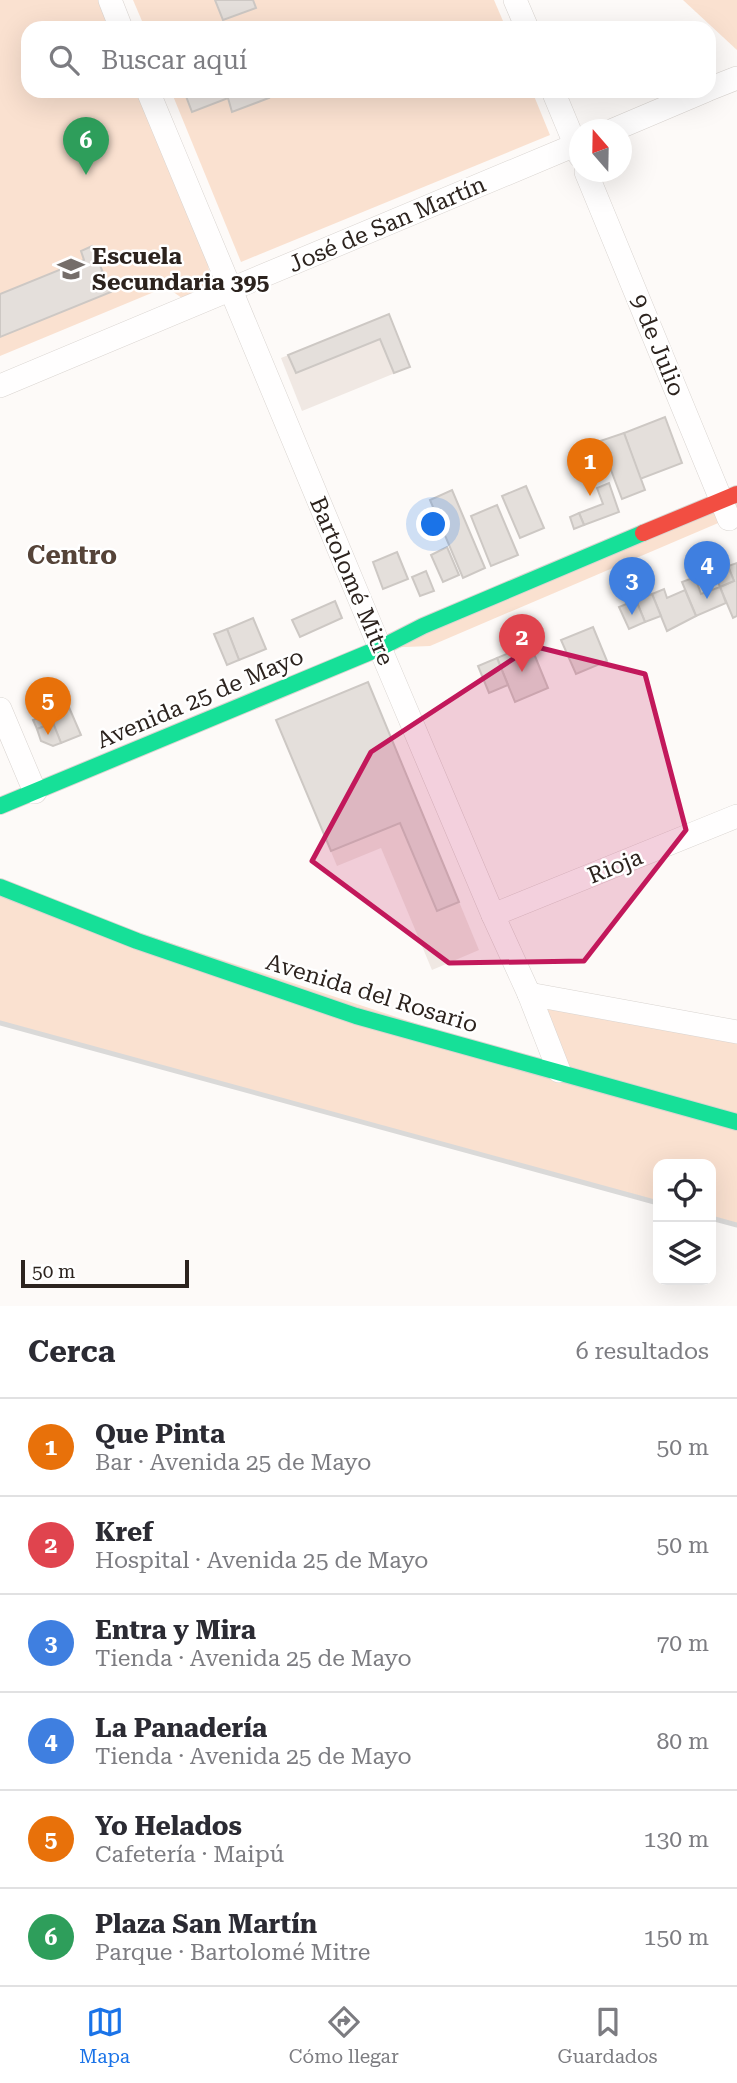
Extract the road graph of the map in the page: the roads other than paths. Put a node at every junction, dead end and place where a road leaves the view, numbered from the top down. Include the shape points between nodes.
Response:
1 (110, 0) edge
2 (515, 0) edge
3 (118, 21) edge
4 (524, 21) edge
5 (737, 78) edge
6 (716, 86) edge
7 (151, 98) edge
8 (556, 98) edge
9 (688, 98) edge
10 (632, 122) edge
11 (569, 127) edge
12 (569, 152) edge
13 (590, 182) edge
14 (230, 289) junction
15 (0, 386) edge
16 (729, 510) edge
17 (418, 646) dead end
18 (380, 648) junction
19 (0, 709) edge
20 (35, 792) junction
21 (0, 806) edge
22 (737, 816) edge
23 (0, 887) edge
24 (493, 915) junction
25 (529, 993) junction
26 (737, 1032) edge
27 (559, 1071) junction
28 (737, 1122) edge

1 - 3 street
2 - 4 street
5 - 6 street
7 - 14 street, Bartolomé Mitre
8 - 11 street
9 - 10 street
12 - 14 street, José de San Martín
13 - 16 street, 9 de Julio
14 - 15 street, José de San Martín
14 - 18 street, Bartolomé Mitre
16 - 18 main road, Avenida 25 de Mayo via 423,626
17 - 18 main road, Avenida 25 de Mayo
18 - 20 main road, Avenida 25 de Mayo
18 - 24 street, Bartolomé Mitre
19 - 20 street
20 - 21 main road, Avenida 25 de Mayo
22 - 24 street, Rioja
23 - 27 main road, Avenida del Rosario via 137,941 356,1016
24 - 25 street, Bartolomé Mitre
25 - 26 street
25 - 27 street, Bartolomé Mitre
27 - 28 main road, Avenida del Rosario

